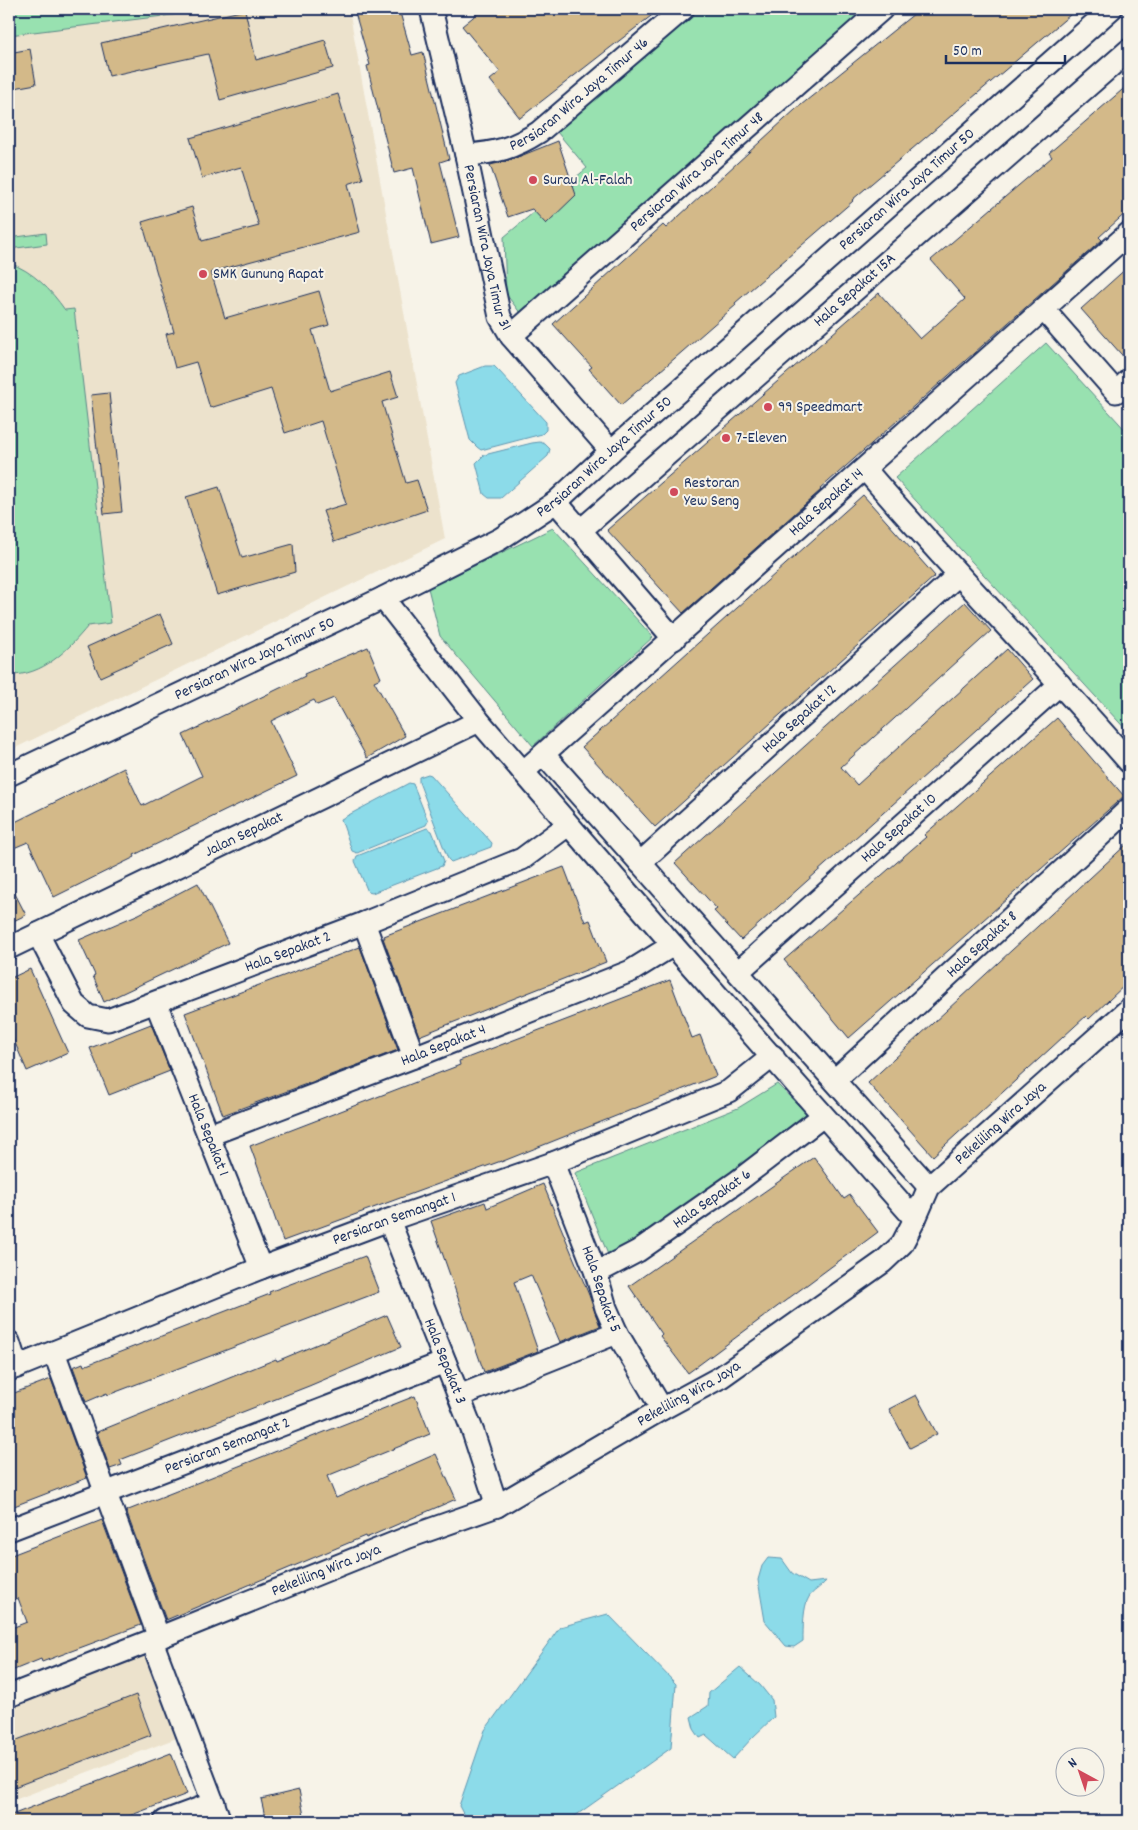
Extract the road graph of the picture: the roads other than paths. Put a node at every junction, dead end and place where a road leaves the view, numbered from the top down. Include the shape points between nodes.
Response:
1 (431, 9) edge
2 (683, 9) edge
3 (882, 9) edge
4 (1111, 9) edge
5 (1129, 50) edge
6 (466, 155) junction
7 (1129, 233) edge
8 (1044, 310) junction
9 (511, 336) junction
10 (1129, 380) edge
11 (611, 451) junction
12 (864, 469) junction
13 (556, 502) junction
14 (581, 530) junction
15 (958, 574) junction
16 (383, 598) junction
17 (674, 639) junction
18 (1060, 684) junction
19 (479, 722) junction
20 (544, 755) junction
21 (1129, 762) edge
22 (524, 772) junction
23 (9, 775) edge
24 (1129, 810) edge
25 (568, 825) junction
26 (640, 863) junction
27 (364, 923) junction
28 (38, 934) junction
29 (673, 945) junction
30 (9, 948) edge
31 (738, 972) junction
32 (156, 1003) junction
33 (1129, 1008) edge
34 (773, 1056) junction
35 (414, 1057) junction
36 (835, 1080) junction
37 (823, 1116) junction
38 (209, 1135) junction
39 (553, 1163) junction
40 (929, 1187) junction
41 (915, 1219) junction
42 (389, 1220) junction
43 (261, 1268) junction
44 (596, 1273) junction
45 (616, 1333) junction
46 (9, 1342) edge
47 (54, 1352) junction
48 (445, 1362) junction
49 (13, 1369) edge
50 (459, 1396) junction
51 (662, 1409) junction
52 (106, 1494) junction
53 (497, 1506) junction
54 (9, 1530) edge
55 (155, 1639) junction
56 (9, 1696) edge
57 (217, 1812) edge
58 (165, 1821) edge

1 - 6 street, Persiaran Wira Jaya Timur 31
2 - 6 street, Persiaran Wira Jaya Timur 46 via 539,132 505,150
3 - 9 street, Persiaran Wira Jaya Timur 48
4 - 11 street, Persiaran Wira Jaya Timur 50
5 - 14 street, Hala Sepakat 15A
6 - 9 street, Persiaran Wira Jaya Timur 31 via 500,317
7 - 8 street, Hala Sepakat 14
8 - 10 street via 1116,392
8 - 12 street, Hala Sepakat 14
9 - 11 street, Persiaran Wira Jaya Timur 31
11 - 13 street, Persiaran Wira Jaya Timur 50
12 - 15 street
12 - 17 street, Hala Sepakat 14
13 - 14 street
13 - 16 street, Persiaran Wira Jaya Timur 50 via 500,539
14 - 17 street
15 - 18 street
15 - 26 street, Hala Sepakat 12
16 - 19 street
16 - 23 street, Persiaran Wira Jaya Timur 50
17 - 20 street, Hala Sepakat 14
18 - 21 street
18 - 31 street, Hala Sepakat 10
19 - 22 street
19 - 28 street, Jalan Sepakat
20 - 22 street, Hala Sepakat 14
20 - 26 street
22 - 25 street
24 - 36 street, Hala Sepakat 8
25 - 27 street, Hala Sepakat 2 via 522,859
25 - 29 street
26 - 31 street
27 - 32 street, Hala Sepakat 2
27 - 35 street
28 - 30 street, Jalan Sepakat
28 - 32 street, Hala Sepakat 2 via 74,1004 88,1016 108,1020
29 - 34 street
29 - 35 street, Hala Sepakat 4 via 631,971
31 - 36 street
32 - 38 street, Hala Sepakat 1
33 - 40 street, Pekeliling Wira Jaya
34 - 37 street
34 - 39 street, Persiaran Semangat 1 via 729,1091
35 - 38 street, Hala Sepakat 4
36 - 40 street
37 - 41 street
37 - 44 street, Hala Sepakat 6 via 638,1251
38 - 43 street, Hala Sepakat 1
39 - 42 street, Persiaran Semangat 1
39 - 44 street, Hala Sepakat 5
40 - 41 street, Pekeliling Wira Jaya
41 - 51 street, Pekeliling Wira Jaya via 902,1244 883,1262 721,1377
42 - 43 street, Persiaran Semangat 1
42 - 48 street, Hala Sepakat 3
43 - 47 street, Persiaran Semangat 1
44 - 45 street, Hala Sepakat 5
45 - 50 street
45 - 51 street, Hala Sepakat 5
46 - 49 street
47 - 49 street, Persiaran Semangat 1
47 - 52 street
48 - 50 street, Hala Sepakat 3
48 - 52 street, Persiaran Semangat 2
50 - 53 street, Hala Sepakat 3
51 - 53 street, Pekeliling Wira Jaya
52 - 54 street, Persiaran Semangat 2
52 - 55 street
53 - 55 street, Pekeliling Wira Jaya via 409,1536
55 - 56 street, Pekeliling Wira Jaya
55 - 57 street
57 - 58 street

